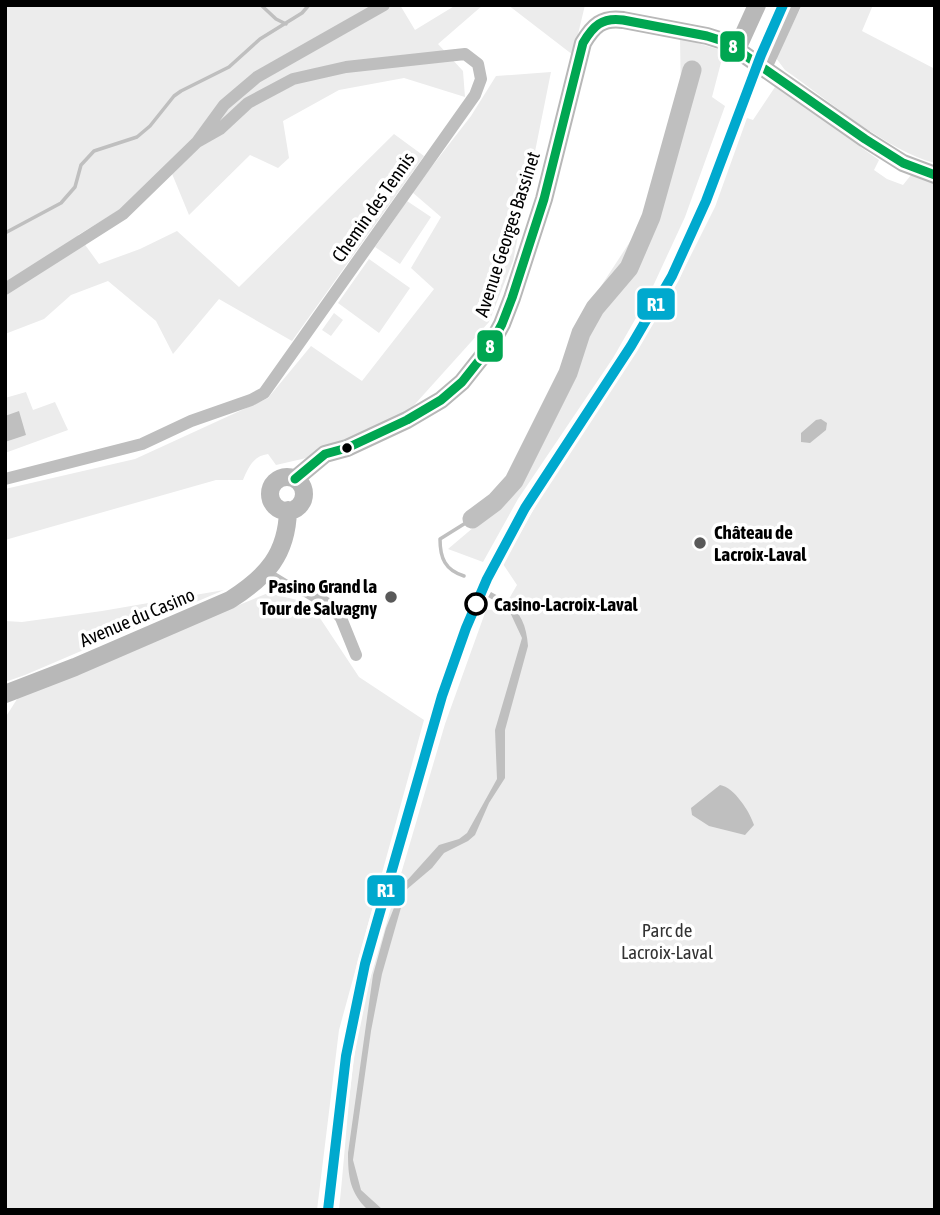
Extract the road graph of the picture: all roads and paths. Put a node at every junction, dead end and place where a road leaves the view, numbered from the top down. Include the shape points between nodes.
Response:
1 (384, 5) edge
2 (750, 5) edge
3 (757, 5) edge
4 (795, 5) edge
5 (610, 12) edge
6 (731, 45) junction
7 (766, 68) junction
8 (197, 142) junction
9 (935, 174) edge
10 (5, 289) edge
11 (5, 479) edge
12 (298, 483) junction
13 (282, 508) junction
14 (269, 567) junction
15 (356, 655) dead end
16 (5, 694) edge

1 - 8 street via 257,76 224,105
2 - 6 street
3 - 6 street
4 - 7 street
5 - 6 street
5 - 12 street, Avenue Georges Bassinet via 583,43 544,199 512,298 498,332 476,366 426,410 325,454
6 - 7 street
7 - 9 street via 875,145 904,163
8 - 10 street via 123,214
8 - 11 street, Chemin des Tennis via 220,129 248,103 293,79 346,67 446,55 465,54 478,64 481,79 475,95 266,392 142,443
12 - 13 street via 301,502
12 - 13 street via 285,477 273,484 270,498
13 - 14 street
14 - 15 street via 288,587 331,606
14 - 16 street, Avenue du Casino via 230,600

